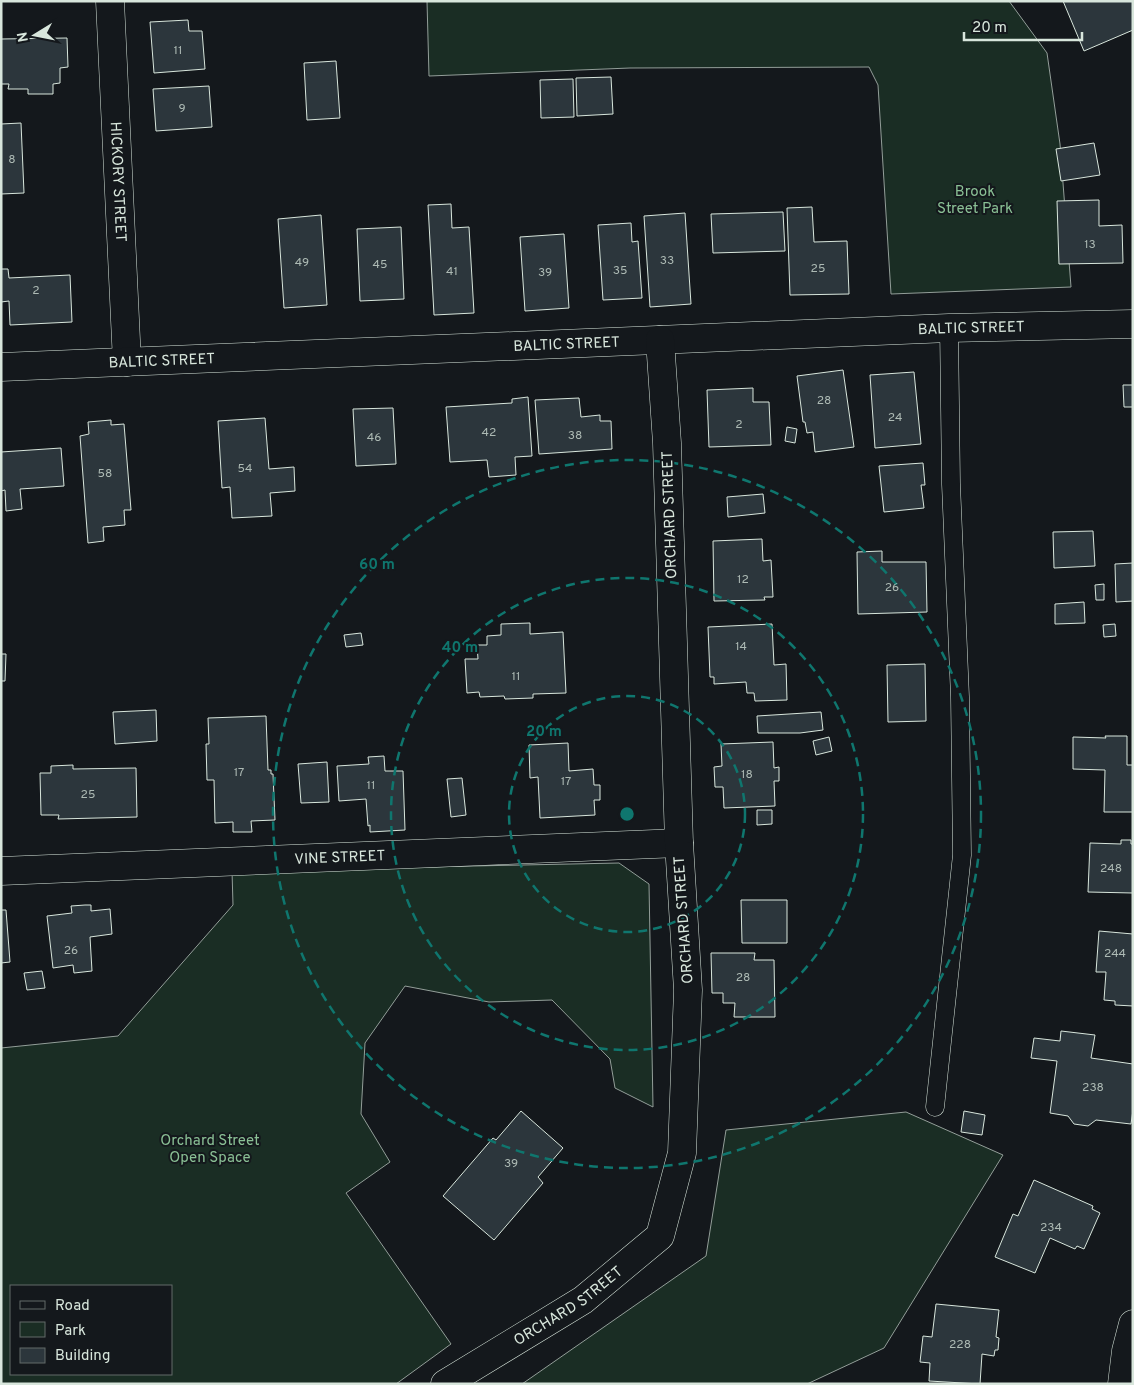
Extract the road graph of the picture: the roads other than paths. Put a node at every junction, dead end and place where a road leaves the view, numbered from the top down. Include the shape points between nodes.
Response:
1 (110, 1) edge
2 (1133, 324) edge
3 (949, 328) junction
4 (660, 340) junction
5 (127, 362) junction
6 (1, 367) edge
7 (679, 844) junction
8 (1, 871) edge
9 (935, 1107) dead end
10 (1133, 1324) edge
11 (1130, 1351) edge
12 (445, 1384) edge
13 (1122, 1384) edge

1 - 5 street, HICKORY STREET
2 - 3 street, BALTIC STREET
3 - 4 street, BALTIC STREET
3 - 9 lane via 962,855
4 - 5 street, BALTIC STREET
4 - 7 street, ORCHARD STREET via 667,443
5 - 6 street, BALTIC STREET
7 - 8 street, VINE STREET
7 - 12 street, ORCHARD STREET via 688,990 682,1153 660,1236 583,1300
10 - 11 street
11 - 13 street

